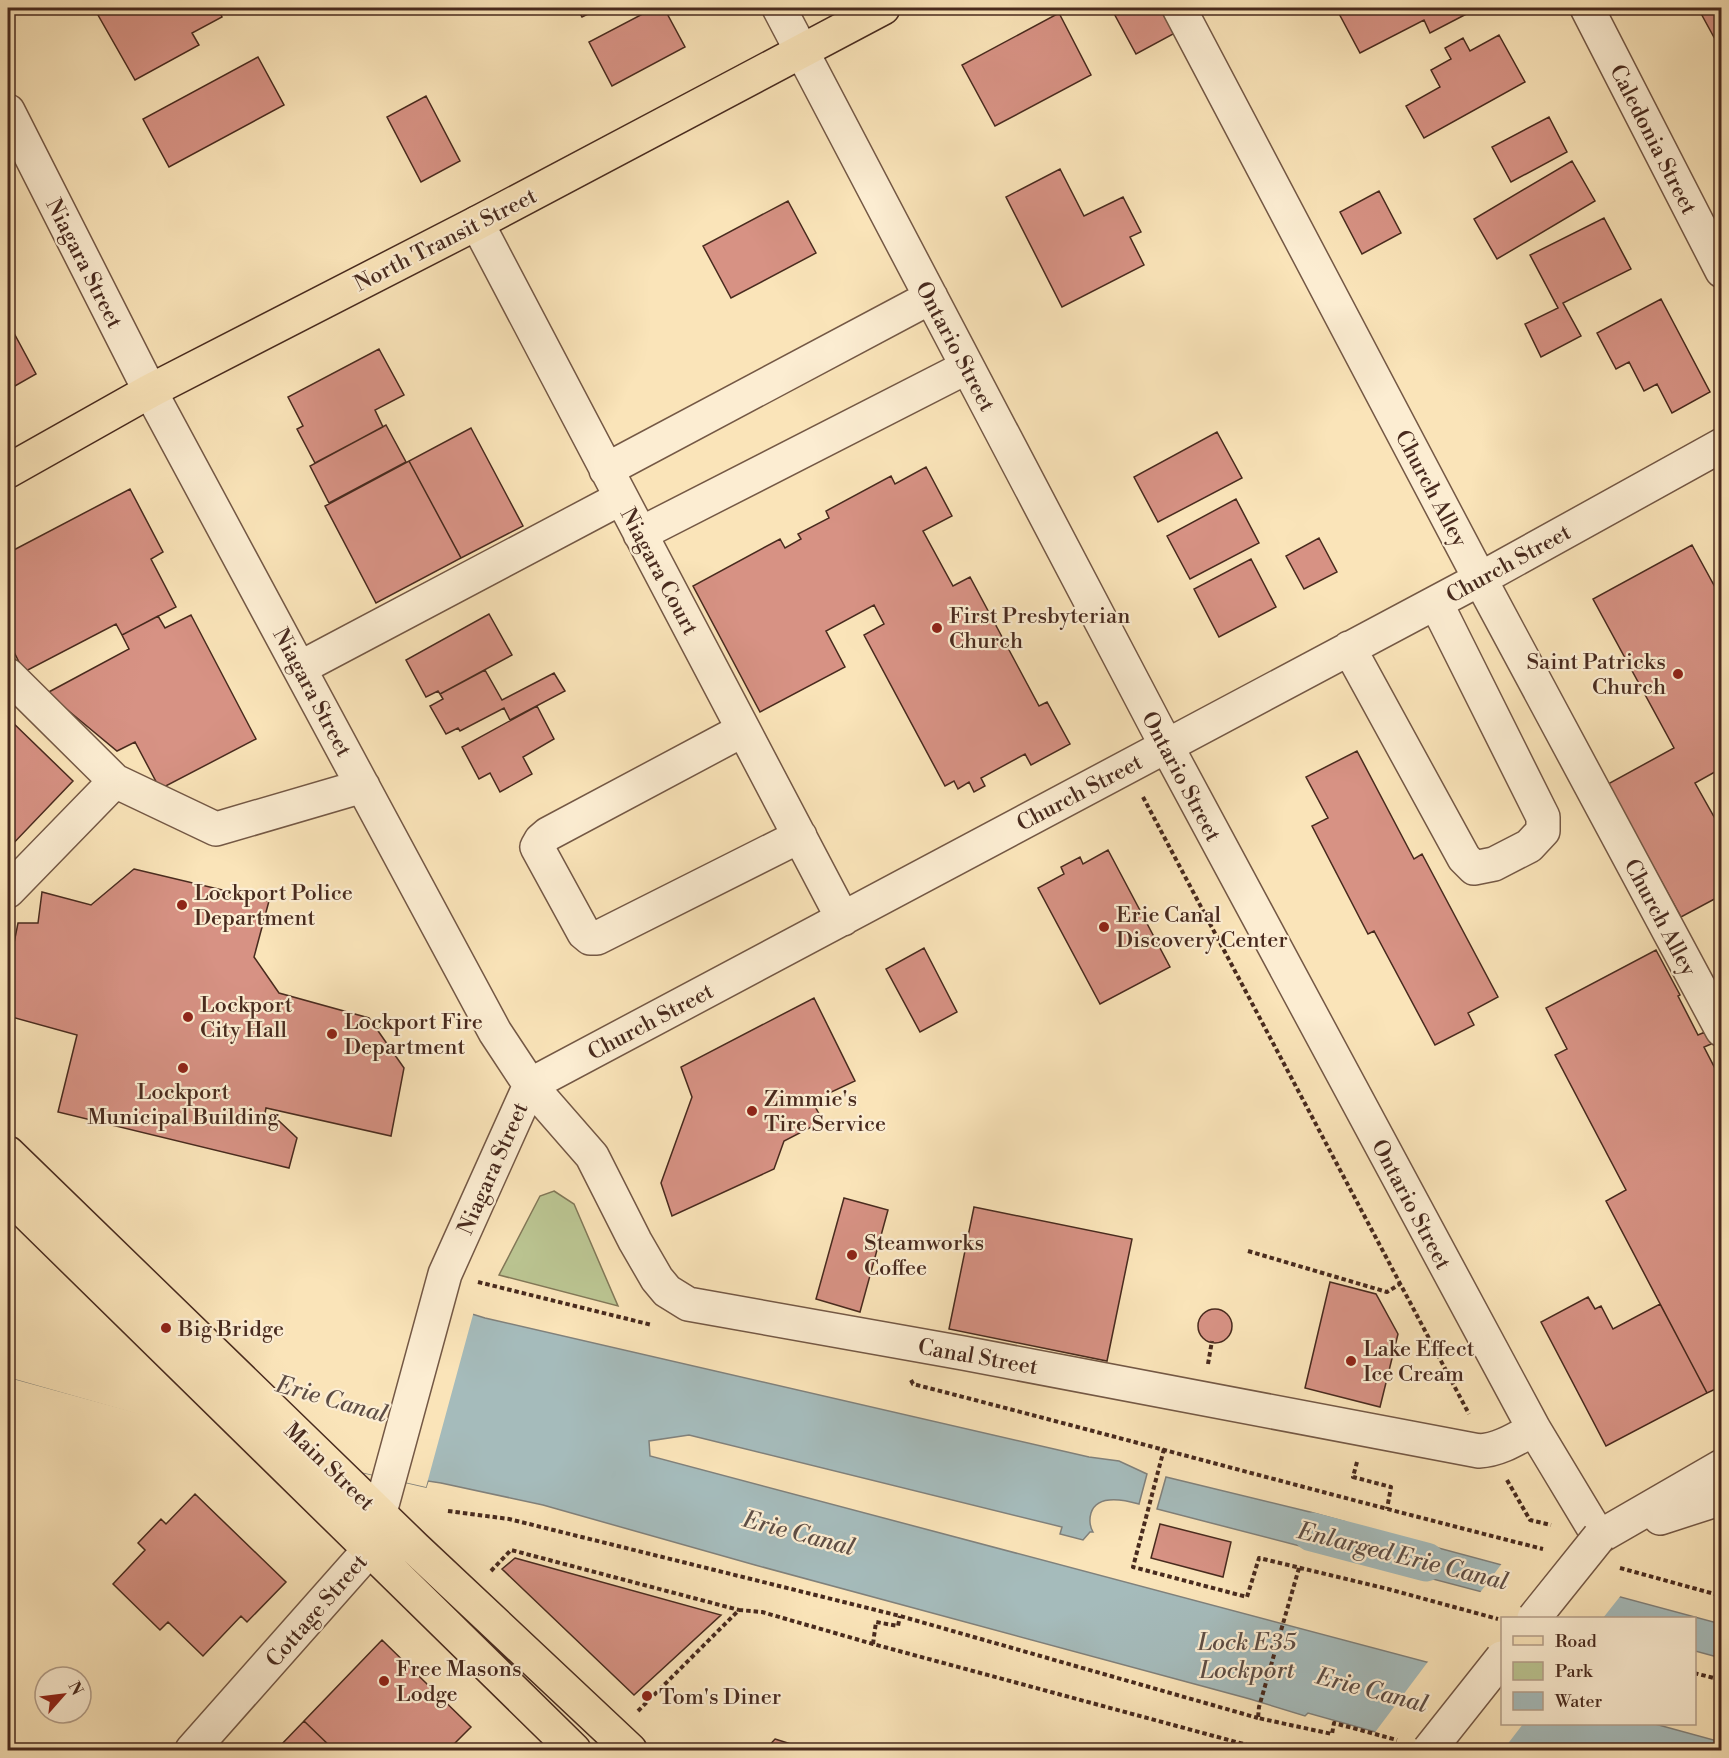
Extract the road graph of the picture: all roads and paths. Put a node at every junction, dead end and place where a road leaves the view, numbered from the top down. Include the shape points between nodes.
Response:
1 (779, 8) edge
2 (883, 8) edge
3 (1179, 8) edge
4 (1587, 8) edge
5 (802, 51) junction
6 (8, 111) edge
7 (477, 224) junction
8 (1722, 272) edge
9 (931, 297) junction
10 (967, 367) junction
11 (150, 391) junction
12 (1722, 445) edge
13 (8, 471) edge
14 (614, 484) junction
15 (640, 534) junction
16 (1480, 579) junction
17 (1436, 603) junction
18 (1349, 648) junction
19 (300, 668) junction
20 (8, 675) edge
21 (743, 730) junction
22 (1166, 745) junction
23 (115, 781) junction
24 (363, 786) junction
25 (1143, 796) dead end
26 (800, 836) junction
27 (8, 891) edge
28 (843, 919) junction
29 (1722, 1030) edge
30 (530, 1085) junction
31 (8, 1153) edge
32 (8, 1195) edge
33 (1248, 1251) dead end
34 (444, 1274) joint
35 (1400, 1284) junction
36 (894, 1341) junction
37 (1534, 1430) junction
38 (1164, 1449) junction
39 (1489, 1450) junction
40 (1722, 1466) edge
41 (1353, 1478) dead end
42 (1722, 1498) edge
43 (1387, 1509) junction
44 (448, 1511) dead end
45 (379, 1513) junction
46 (1599, 1537) junction
47 (1546, 1549) dead end
48 (369, 1550) junction
49 (1613, 1566) dead end
50 (1299, 1568) junction
51 (491, 1571) dead end
52 (1722, 1596) edge
53 (739, 1610) junction
54 (900, 1616) junction
55 (1535, 1617) edge
56 (1501, 1619) edge
57 (873, 1644) junction
58 (1501, 1660) edge
59 (1696, 1672) edge
60 (1722, 1680) edge
61 (638, 1711) dead end
62 (1258, 1718) junction
63 (1381, 1735) dead end
64 (192, 1750) edge
65 (574, 1750) edge
66 (630, 1750) edge
67 (1264, 1750) edge
68 (1429, 1750) edge

1 - 5 street, Ontario Street
2 - 5 main road, North Transit Street
3 - 16 street, Church Alley
4 - 8 street, Caledonia Street
5 - 7 main road, North Transit Street
5 - 9 street, Ontario Street
6 - 11 street, Niagara Street
7 - 11 main road, North Transit Street
7 - 14 street, Niagara Court
9 - 10 street, Ontario Street
9 - 14 street
10 - 15 street
10 - 22 street, Ontario Street
11 - 13 main road, North Transit Street
11 - 19 street, Niagara Street
12 - 16 street, Church Street
14 - 15 street, Niagara Court
14 - 19 street
15 - 21 street, Niagara Court
16 - 17 street, Church Street
16 - 29 street, Church Alley
17 - 18 street, Church Street
17 - 18 street via 1543,817 1543,831 1528,846 1494,864 1474,868 1464,858
18 - 22 street, Church Street
19 - 24 street, Niagara Street
20 - 23 street
21 - 26 street, Niagara Court
21 - 26 street via 548,834 537,847 584,933 597,938
22 - 28 street, Church Street
22 - 37 street, Ontario Street
23 - 24 street via 216,829
23 - 27 street
24 - 30 street, Niagara Street via 495,1032
25 - 35 path
26 - 28 street, Niagara Court
28 - 30 street, Church Street
30 - 34 street, Niagara Street
30 - 36 street, Canal Street via 592,1156 647,1263 676,1298 688,1304
31 - 45 main road, Main Street
32 - 48 main road, Main Street
33 - 35 path via 1387,1292
34 - 45 street, Cottage Street
35 - 39 path
36 - 38 path via 913,1384
36 - 39 street, Canal Street
37 - 39 street
37 - 46 street, Ontario Street
38 - 43 path
38 - 50 path via 1133,1567 1247,1597 1259,1558
39 - 46 path via 1530,1520
40 - 46 street
41 - 43 path via 1390,1487
42 - 46 street
43 - 47 path
44 - 54 path via 509,1519
45 - 48 street, Cottage Street
45 - 66 main road, Main Street
46 - 55 street, bridge
48 - 64 street, Cottage Street
48 - 65 main road, Main Street
49 - 52 path
50 - 56 path
50 - 62 path
51 - 53 path via 511,1550
53 - 57 path via 762,1612
53 - 61 path
54 - 57 path via 898,1626 876,1622
54 - 62 path
57 - 67 path
58 - 68 street, bridge
59 - 60 path
62 - 63 path via 1332,1734 1334,1723

